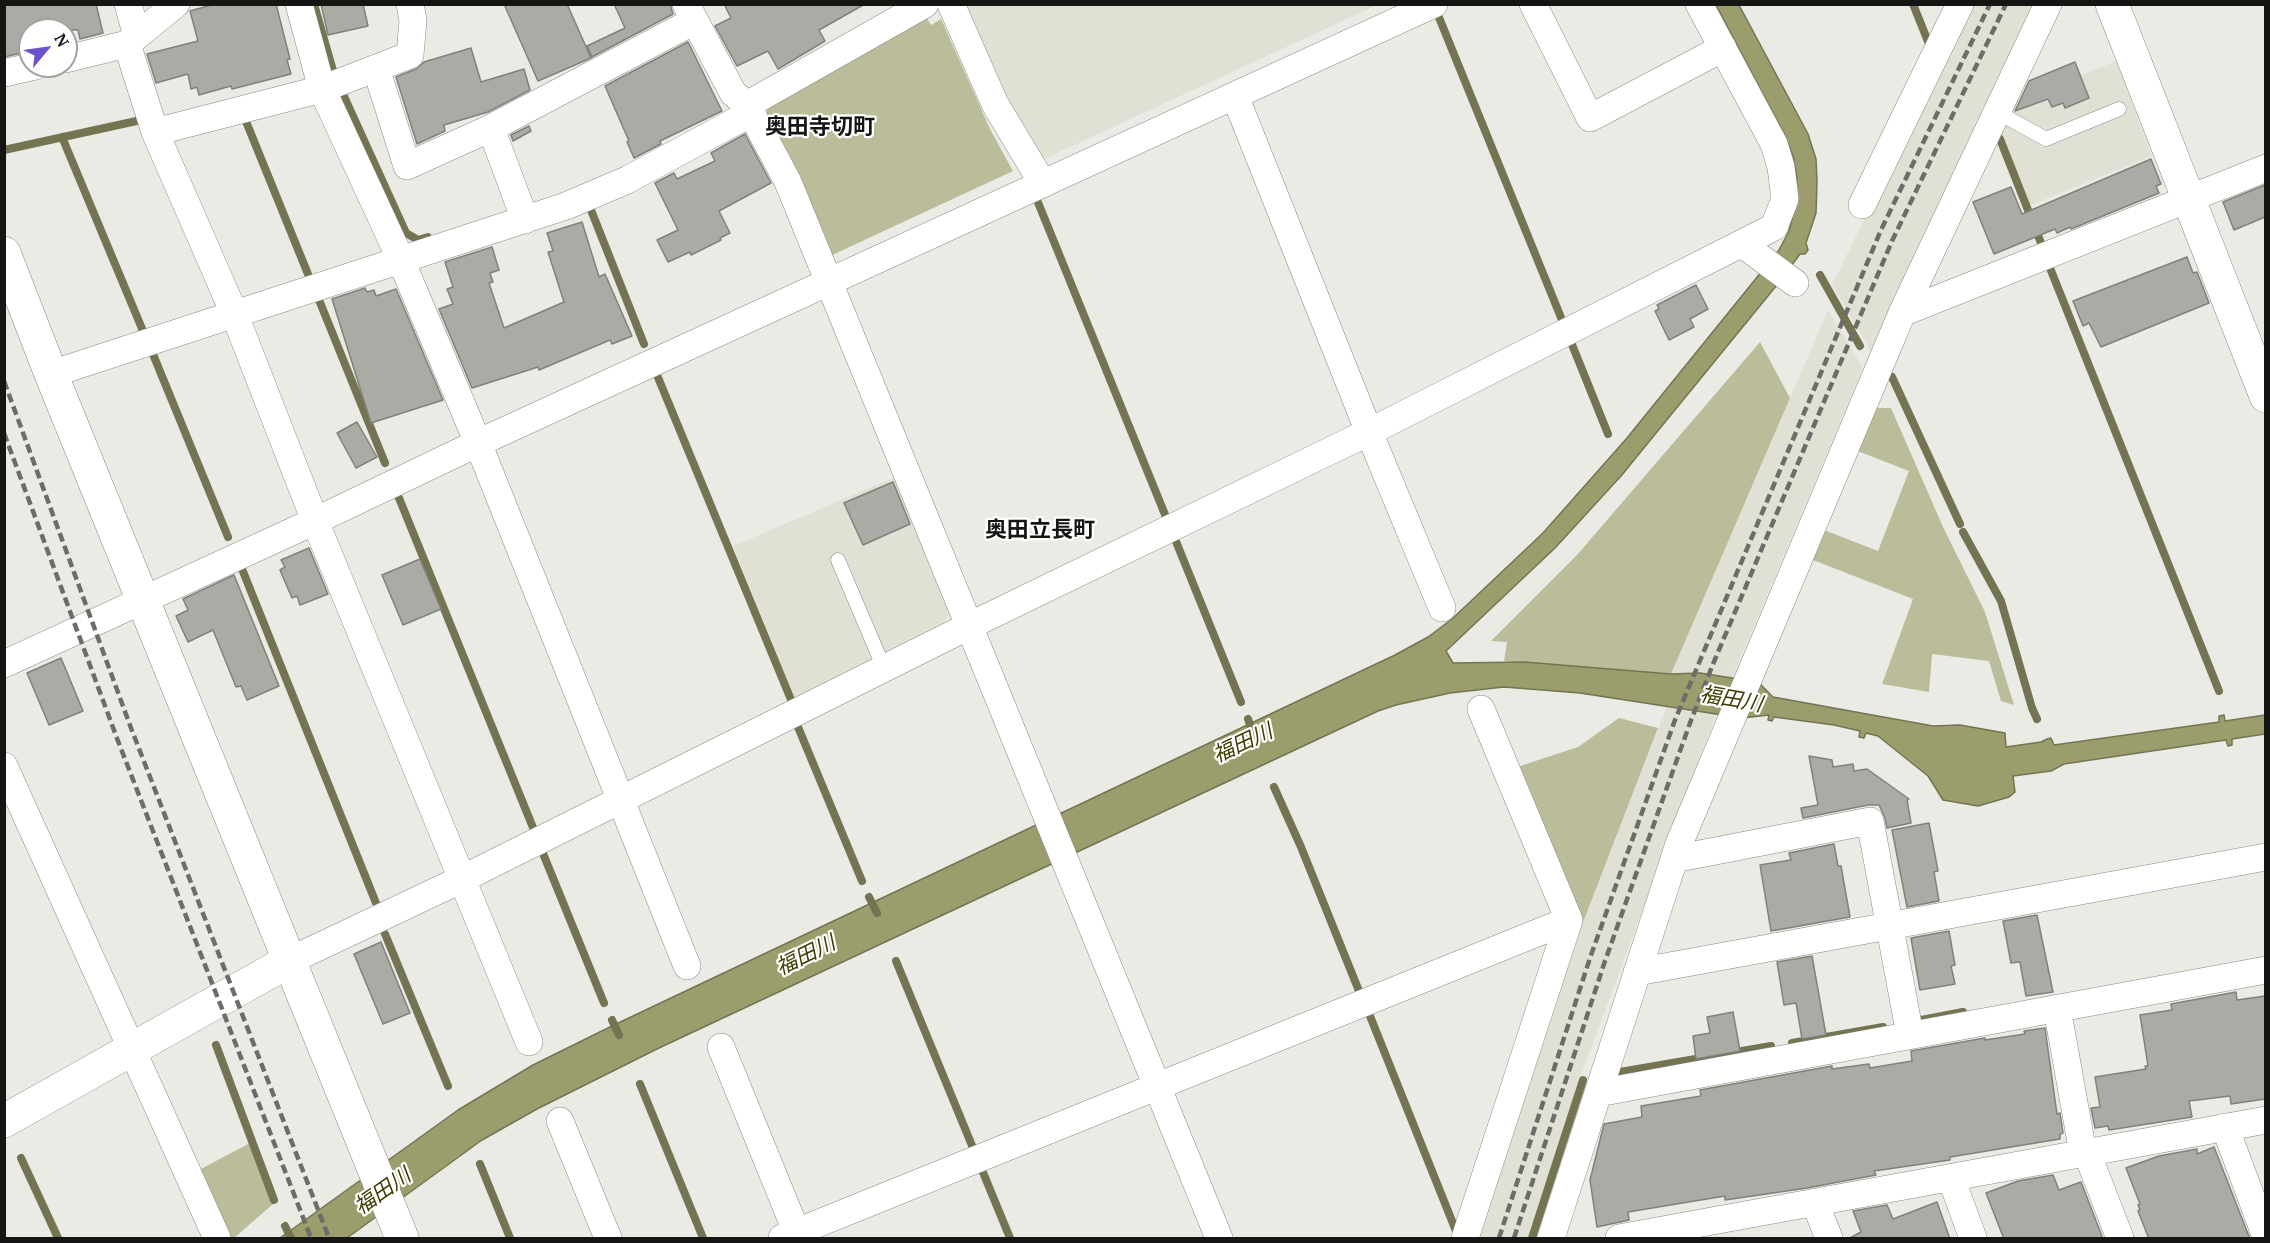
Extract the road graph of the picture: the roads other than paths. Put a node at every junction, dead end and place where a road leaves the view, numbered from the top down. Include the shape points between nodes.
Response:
1 (128, 4) edge
2 (176, 4) edge
3 (299, 4) edge
4 (410, 4) edge
5 (925, 4) edge
6 (951, 4) edge
7 (1434, 4) edge
8 (1533, 4) edge
9 (1699, 4) edge
10 (1960, 4) edge
11 (2048, 4) edge
12 (2112, 4) edge
13 (693, 10) edge
14 (132, 40) junction
15 (1722, 48) junction
16 (78, 56) edge
17 (376, 68) junction
18 (321, 88) junction
19 (1235, 96) junction
20 (749, 109) junction
21 (2119, 110) dead end
22 (1997, 112) junction
23 (491, 128) junction
24 (155, 132) junction
25 (2265, 168) edge
26 (1043, 184) junction
27 (2188, 200) junction
28 (1862, 205) dead end
29 (525, 220) junction
30 (1742, 244) junction
31 (4, 253) edge
32 (400, 258) junction
33 (1792, 281) dead end
34 (828, 282) junction
35 (234, 313) junction
36 (1902, 313) junction
37 (51, 374) junction
38 (2265, 396) edge
39 (1369, 432) junction
40 (477, 443) junction
41 (315, 521) junction
42 (838, 560) dead end
43 (143, 601) junction
44 (1442, 608) dead end
45 (969, 626) junction
46 (4, 664) edge
47 (884, 668) junction
48 (1481, 709) dead end
49 (4, 766) edge
50 (620, 800) junction
51 (2265, 856) edge
52 (1674, 859) junction
53 (462, 879) junction
54 (1569, 920) junction
55 (1890, 926) junction
56 (289, 961) junction
57 (687, 966) dead end
58 (2265, 970) edge
59 (1637, 972) junction
60 (2057, 1008) junction
61 (1910, 1035) junction
62 (529, 1042) dead end
63 (721, 1047) dead end
64 (131, 1050) junction
65 (1157, 1086) junction
66 (1598, 1092) junction
67 (2265, 1120) edge
68 (4, 1121) edge
69 (560, 1121) dead end
70 (2225, 1128) junction
71 (2085, 1153) junction
72 (1951, 1178) junction
73 (1815, 1203) junction
74 (398, 1229) edge
75 (1684, 1233) edge
76 (793, 1237) edge
77 (2265, 1237) edge
78 (217, 1239) edge
79 (608, 1239) edge
80 (1219, 1239) edge
81 (1466, 1239) edge
82 (1551, 1239) edge
83 (1619, 1239) edge
84 (1828, 1239) edge
85 (1973, 1239) edge
86 (2120, 1239) edge

1 - 14 street
2 - 14 street
3 - 18 street
4 - 17 street via 410,55
5 - 20 street
6 - 26 street via 995,104
7 - 19 street
8 - 15 street via 1590,118
9 - 15 street
10 - 28 street
11 - 22 street
12 - 27 street
13 - 20 street via 733,93
13 - 23 street
14 - 16 street
14 - 24 street
15 - 30 street via 1774,144 1785,199 1774,227
17 - 18 street
17 - 23 street via 407,166
18 - 24 street
18 - 32 street
19 - 26 street
19 - 39 street
20 - 29 street via 627,180
20 - 34 street via 788,182
21 - 22 lane via 2046,139
22 - 36 street
23 - 29 street
24 - 35 street
25 - 27 street
26 - 34 street
27 - 36 street
27 - 38 street via 2251,346
29 - 32 street
30 - 33 street
30 - 39 street
31 - 37 street
32 - 35 street
32 - 40 street
34 - 40 street
34 - 45 street
35 - 37 street
35 - 41 street
36 - 52 street
37 - 43 street
39 - 44 street
39 - 45 street
40 - 41 street
40 - 50 street
41 - 43 street
41 - 53 street
42 - 47 lane
43 - 46 street
43 - 56 street
45 - 47 street
45 - 65 street
47 - 50 street
48 - 54 street
49 - 64 street
50 - 53 street
50 - 57 street
51 - 55 street
52 - 55 street via 1870,821
52 - 59 street
53 - 56 street
53 - 62 street
54 - 65 street
54 - 81 street
55 - 59 street
55 - 61 street
56 - 64 street
56 - 74 street
58 - 60 street
59 - 66 street
60 - 61 street
60 - 71 street
61 - 66 street
63 - 76 street
64 - 68 street
64 - 78 street
65 - 76 street
65 - 80 street
66 - 82 street
67 - 70 street
69 - 79 street
70 - 71 street
70 - 77 street
71 - 72 street
71 - 86 street
72 - 73 street
72 - 85 street
73 - 75 street
73 - 84 street
75 - 83 street

